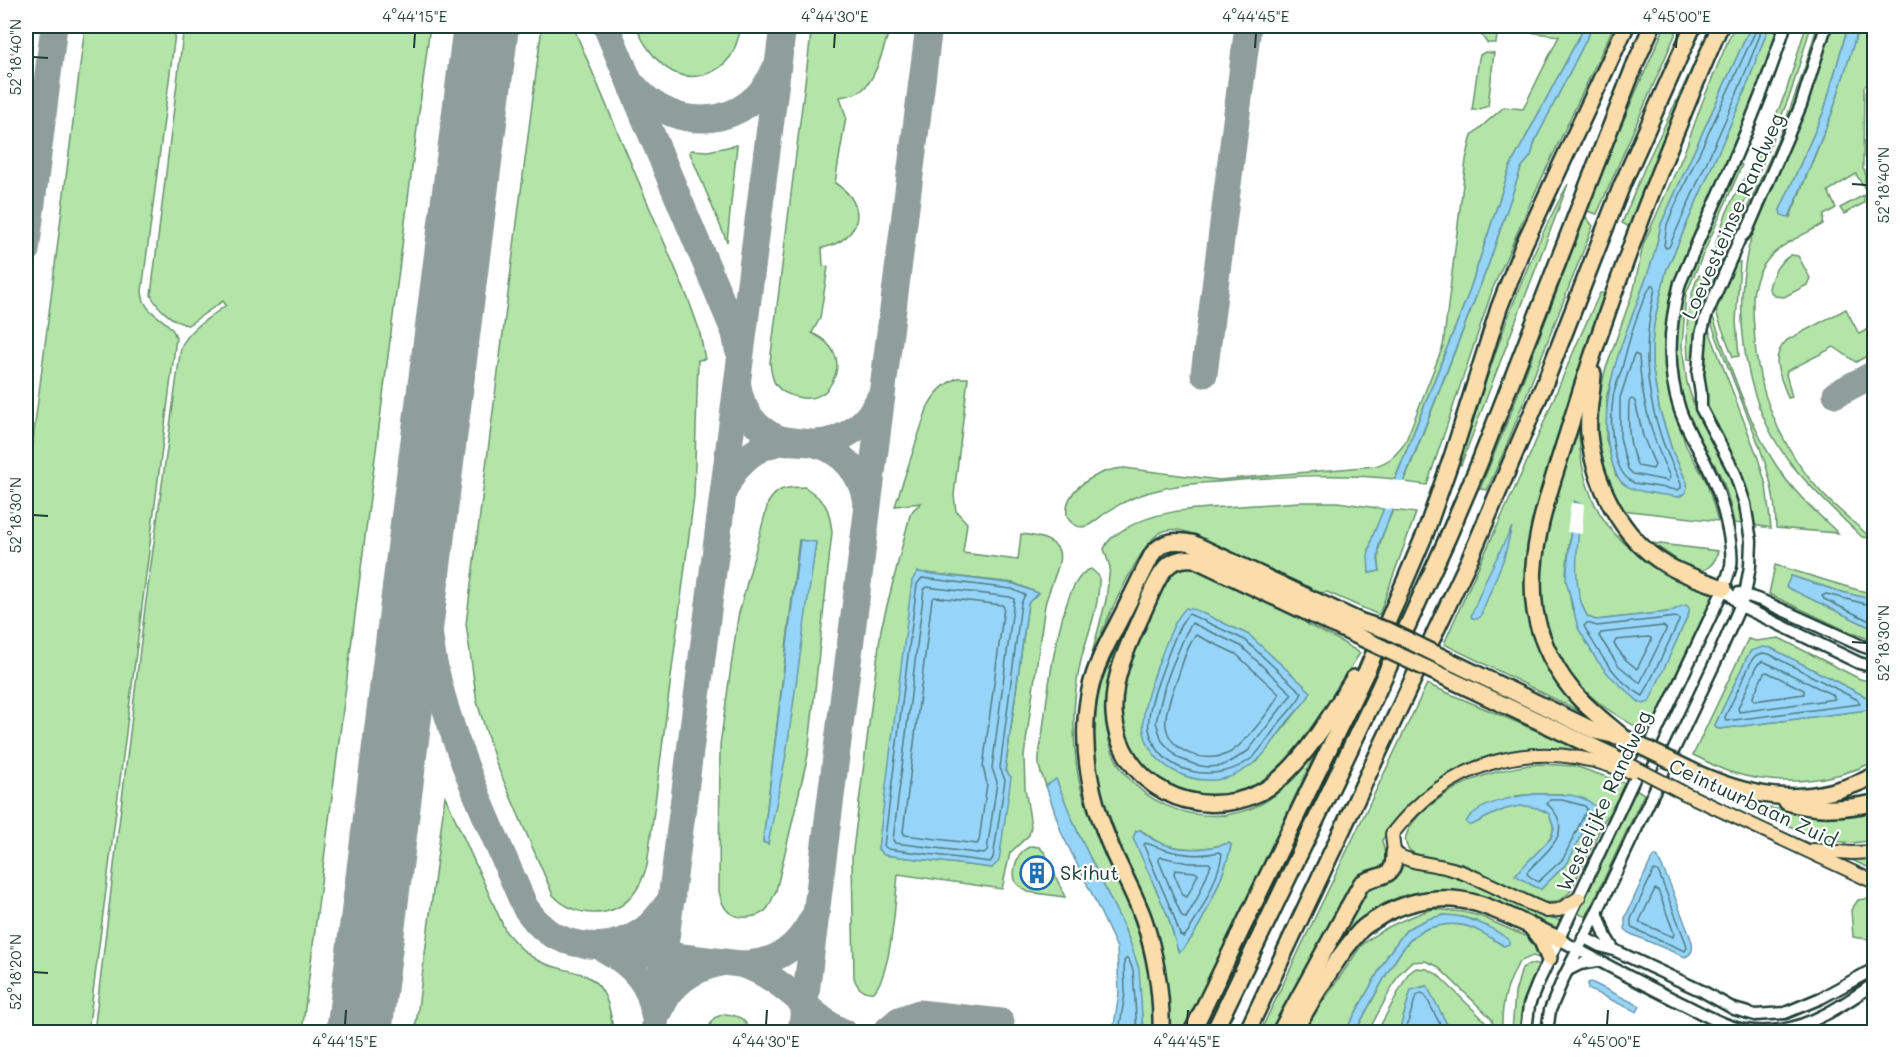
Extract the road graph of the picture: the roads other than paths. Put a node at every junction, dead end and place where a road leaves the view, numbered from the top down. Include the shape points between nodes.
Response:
1 (1626, 26) edge
2 (1652, 26) edge
3 (1693, 26) edge
4 (1720, 26) edge
5 (1785, 26) edge
6 (1826, 26) edge
7 (1593, 353) junction
8 (1724, 588) junction
9 (1745, 595) junction
10 (1741, 606) junction
11 (1391, 613) junction
12 (1356, 627) junction
13 (1875, 650) edge
14 (1875, 667) edge
15 (1624, 738) junction
16 (1613, 761) junction
17 (1875, 776) edge
18 (1755, 793) junction
19 (1875, 803) edge
20 (1806, 849) junction
21 (1875, 852) edge
22 (1394, 853) junction
23 (1875, 882) edge
24 (1579, 898) junction
25 (1597, 912) junction
26 (1531, 926) junction
27 (1583, 937) junction
28 (1559, 939) junction
29 (1577, 950) junction
30 (1614, 950) junction
31 (1550, 958) junction
32 (1597, 961) junction
33 (1875, 969) edge
34 (1568, 970) junction
35 (1875, 984) edge
36 (1734, 1009) junction
37 (1726, 1029) edge
38 (1161, 1032) edge
39 (1192, 1032) edge
40 (1214, 1032) edge
41 (1247, 1032) edge
42 (1280, 1032) edge
43 (1293, 1032) edge
44 (1526, 1032) edge
45 (1547, 1032) edge

1 - 11 highway via 1524,244 1428,524
2 - 40 highway via 1447,539
3 - 41 highway via 1622,185 1544,385 1471,556
4 - 7 highway via 1653,185
5 - 8 street, Loevesteinse Randweg via 1758,106 1680,282 1672,312 1669,351 1677,400 1712,476 1726,521 1731,564
6 - 9 street, Loevesteinse Randweg via 1801,105 1701,334 1701,408 1735,472 1749,523 1750,566
7 - 8 highway via 1589,432 1595,469 1626,530 1660,561
7 - 15 highway via 1542,522 1534,566 1534,598 1543,640 1562,677 1580,699
8 - 9 street
8 - 10 street
8 - 24 street, Westelijke Randweg
9 - 10 street, Westelijke Randweg
9 - 13 street
10 - 14 street
10 - 25 street, Westelijke Randweg
11 - 12 highway via 1354,678 1302,755 1284,775 1260,792 1234,802 1214,804 1179,799 1148,780 1125,753 1114,715 1118,673 1158,579 1171,562 1194,559
11 - 39 highway
12 - 15 highway, bridge via 1389,631 1595,731
12 - 16 highway, bridge via 1447,678
12 - 38 highway via 1192,543 1171,541 1153,553 1099,662 1086,717 1089,779 1097,813 1153,951
15 - 18 highway, bridge via 1719,783
16 - 20 main road, Ceintuurbaan Zuid, bridge
16 - 22 main road, Ceintuurbaan Zuid via 1535,754 1481,765 1437,789 1403,820 1392,834
17 - 18 highway via 1815,796
18 - 19 highway via 1818,809
20 - 21 main road
20 - 23 main road, Ceintuurbaan Zuid
22 - 24 main road via 1410,861 1470,875 1547,911 1559,910
22 - 42 highway via 1387,874 1360,884
24 - 28 street, Westelijke Randweg
25 - 27 street, Westelijke Randweg
25 - 30 street
26 - 28 highway
26 - 31 highway
26 - 43 highway via 1461,900 1438,898 1394,909 1360,930
27 - 28 street
27 - 29 street, Westelijke Randweg
27 - 30 street
28 - 29 street
28 - 31 street, Westelijke Randweg
29 - 32 street
29 - 34 street, Westelijke Randweg
30 - 36 street
31 - 44 street, Westelijke Randweg via 1529,1005
32 - 34 street
32 - 37 street
33 - 36 street via 1785,1013 1755,1015
34 - 45 street, Westelijke Randweg via 1550,1010
35 - 37 street via 1807,1024 1768,1031
36 - 37 street

